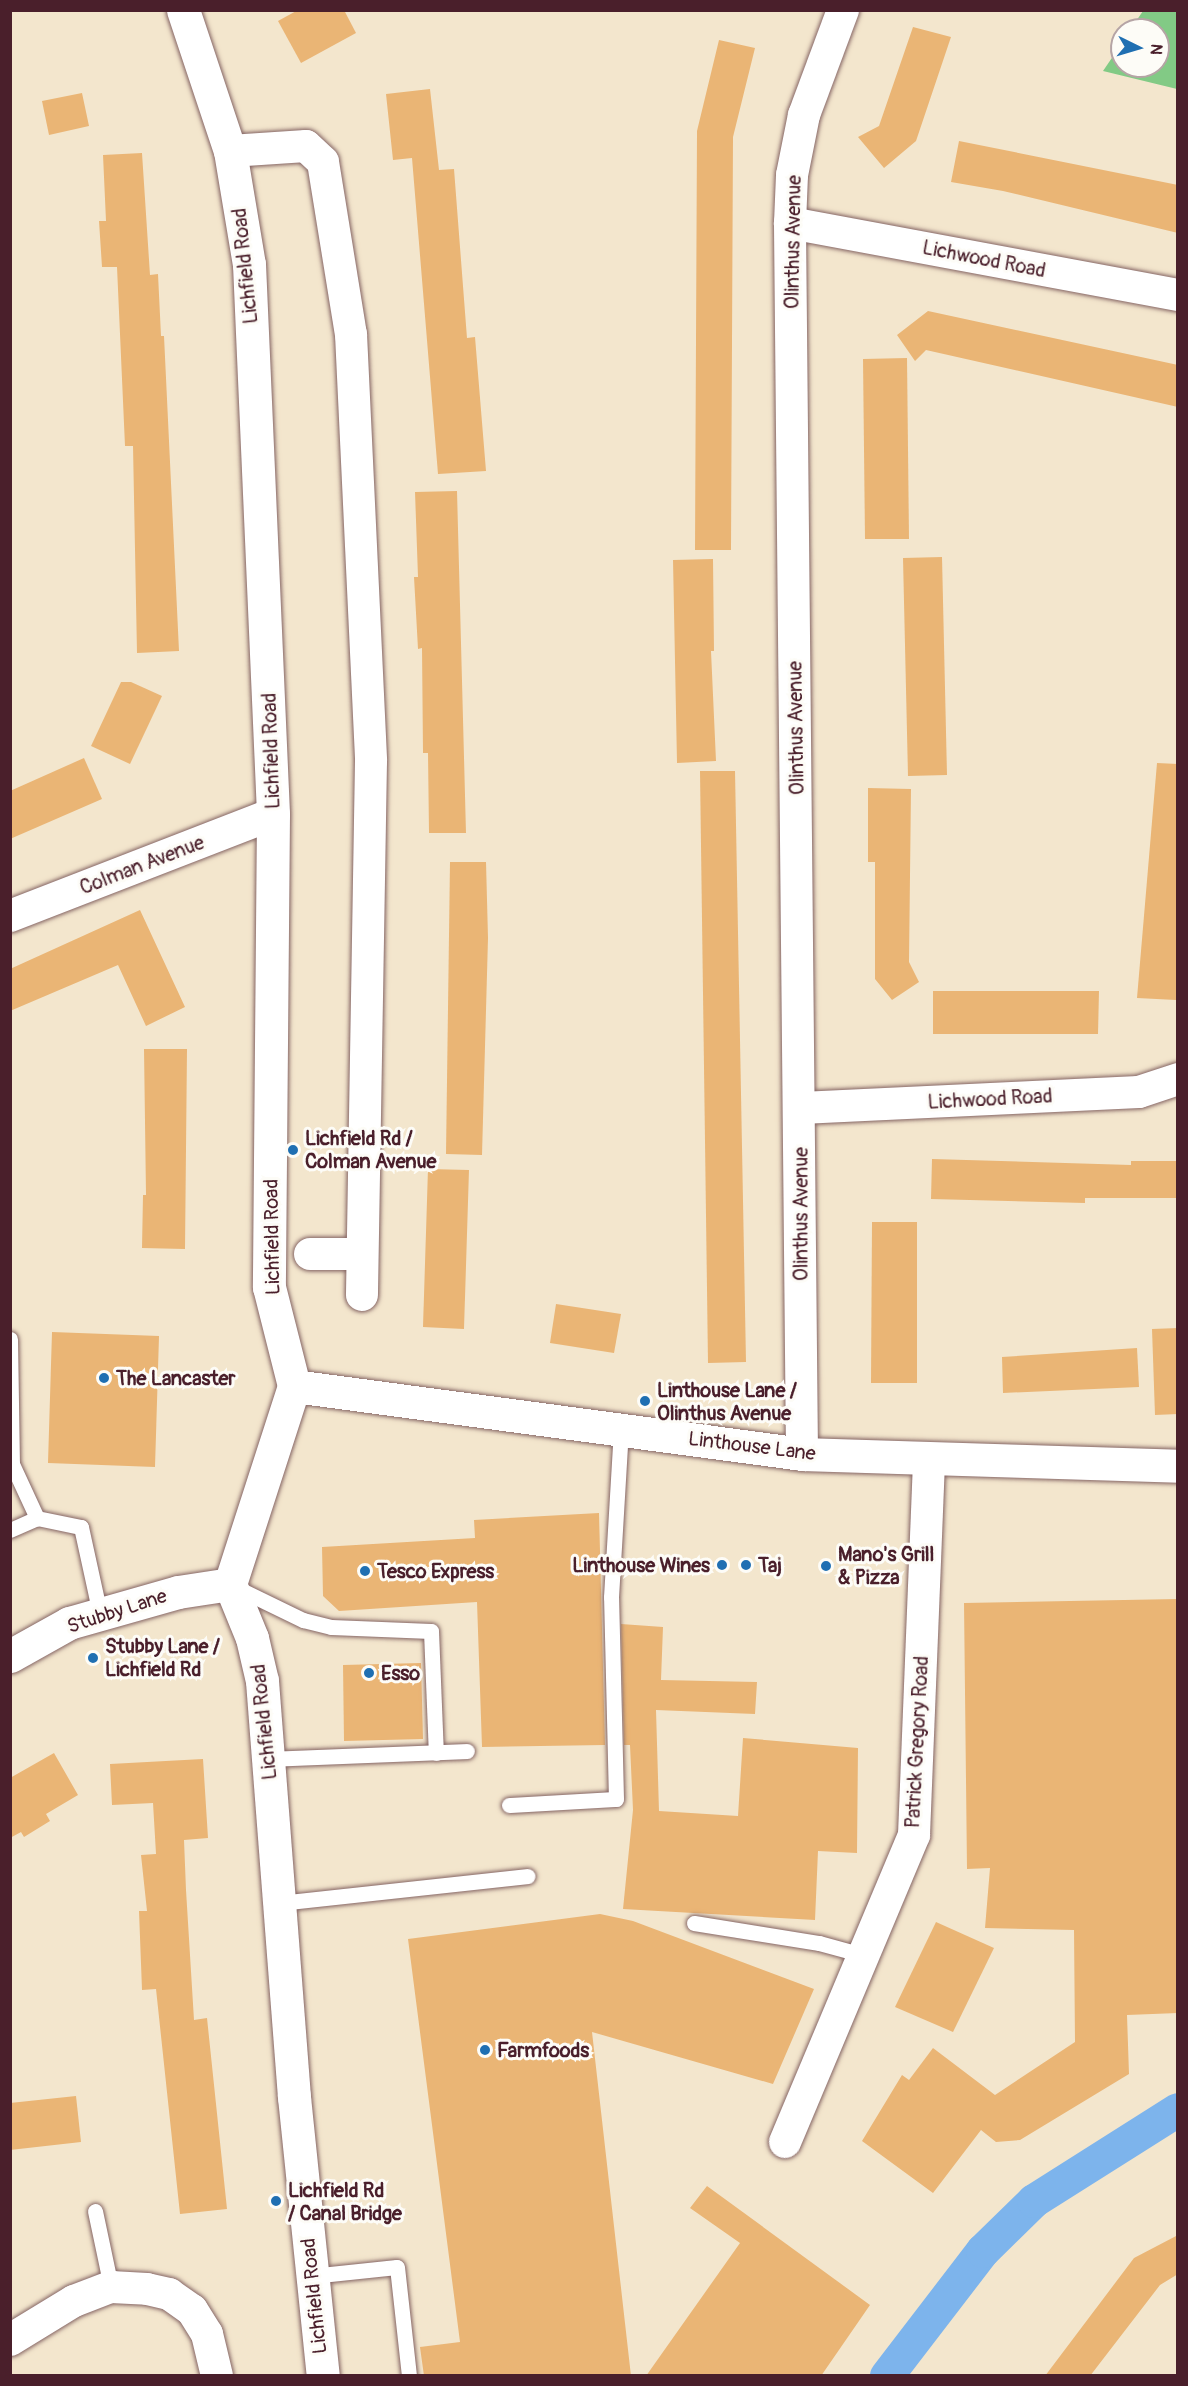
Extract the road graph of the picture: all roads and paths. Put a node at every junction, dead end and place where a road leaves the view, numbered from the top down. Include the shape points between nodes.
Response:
1 (183, 10) edge
2 (843, 10) edge
3 (230, 151) junction
4 (790, 223) junction
5 (1178, 296) edge
6 (273, 814) junction
7 (10, 916) edge
8 (1178, 1078) edge
9 (801, 1108) junction
10 (310, 1254) dead end
11 (362, 1254) junction
12 (362, 1295) dead end
13 (10, 1339) edge
14 (294, 1386) junction
15 (621, 1431) junction
16 (802, 1454) junction
17 (929, 1460) junction
18 (1178, 1466) edge
19 (37, 1518) junction
20 (10, 1530) edge
21 (230, 1584) junction
22 (100, 1614) junction
23 (10, 1656) edge
24 (467, 1751) dead end
25 (436, 1753) junction
26 (268, 1759) junction
27 (509, 1805) dead end
28 (528, 1876) dead end
29 (280, 1903) junction
30 (694, 1923) dead end
31 (863, 1955) junction
32 (785, 2142) dead end
33 (94, 2211) dead end
34 (311, 2276) junction
35 (111, 2287) junction
36 (10, 2340) edge
37 (217, 2376) edge
38 (323, 2376) edge
39 (409, 2376) edge

1 - 3 main road, Lichfield Road
2 - 4 street, Olinthus Avenue via 804,115 792,175
3 - 6 main road, Lichfield Road via 249,264
3 - 11 street via 306,146 323,162 351,334 371,761
4 - 5 street, Lichwood Road
4 - 9 street, Olinthus Avenue
6 - 7 street, Colman Avenue
6 - 14 main road, Lichfield Road via 269,1287
8 - 9 street, Lichwood Road via 1139,1092
9 - 16 street, Olinthus Avenue
10 - 11 street, Lichfield Road
11 - 12 street
13 - 19 lane via 12,1464
14 - 15 main road, Linthouse Lane
14 - 21 main road
15 - 16 main road, Linthouse Lane
15 - 27 lane via 611,1597 616,1799
16 - 17 main road, Linthouse Lane
17 - 18 main road, Linthouse Lane
17 - 31 street, Patrick Gregory Road via 914,1835
19 - 20 lane
19 - 22 lane via 81,1527
21 - 22 main road, Stubby Lane via 178,1592
21 - 25 lane via 303,1620 331,1628 431,1630
21 - 26 main road, Lichfield Road via 252,1638 262,1681
22 - 23 main road, Stubby Lane via 69,1623
24 - 25 lane
25 - 26 lane
26 - 29 main road, Lichfield Road
28 - 29 lane
29 - 34 main road, Lichfield Road
30 - 31 lane via 819,1943
31 - 32 street, Patrick Gregory Road
33 - 35 lane
34 - 38 main road, Lichfield Road
34 - 39 lane via 397,2267
35 - 36 street via 74,2301
35 - 37 street via 169,2295 192,2310 207,2334

